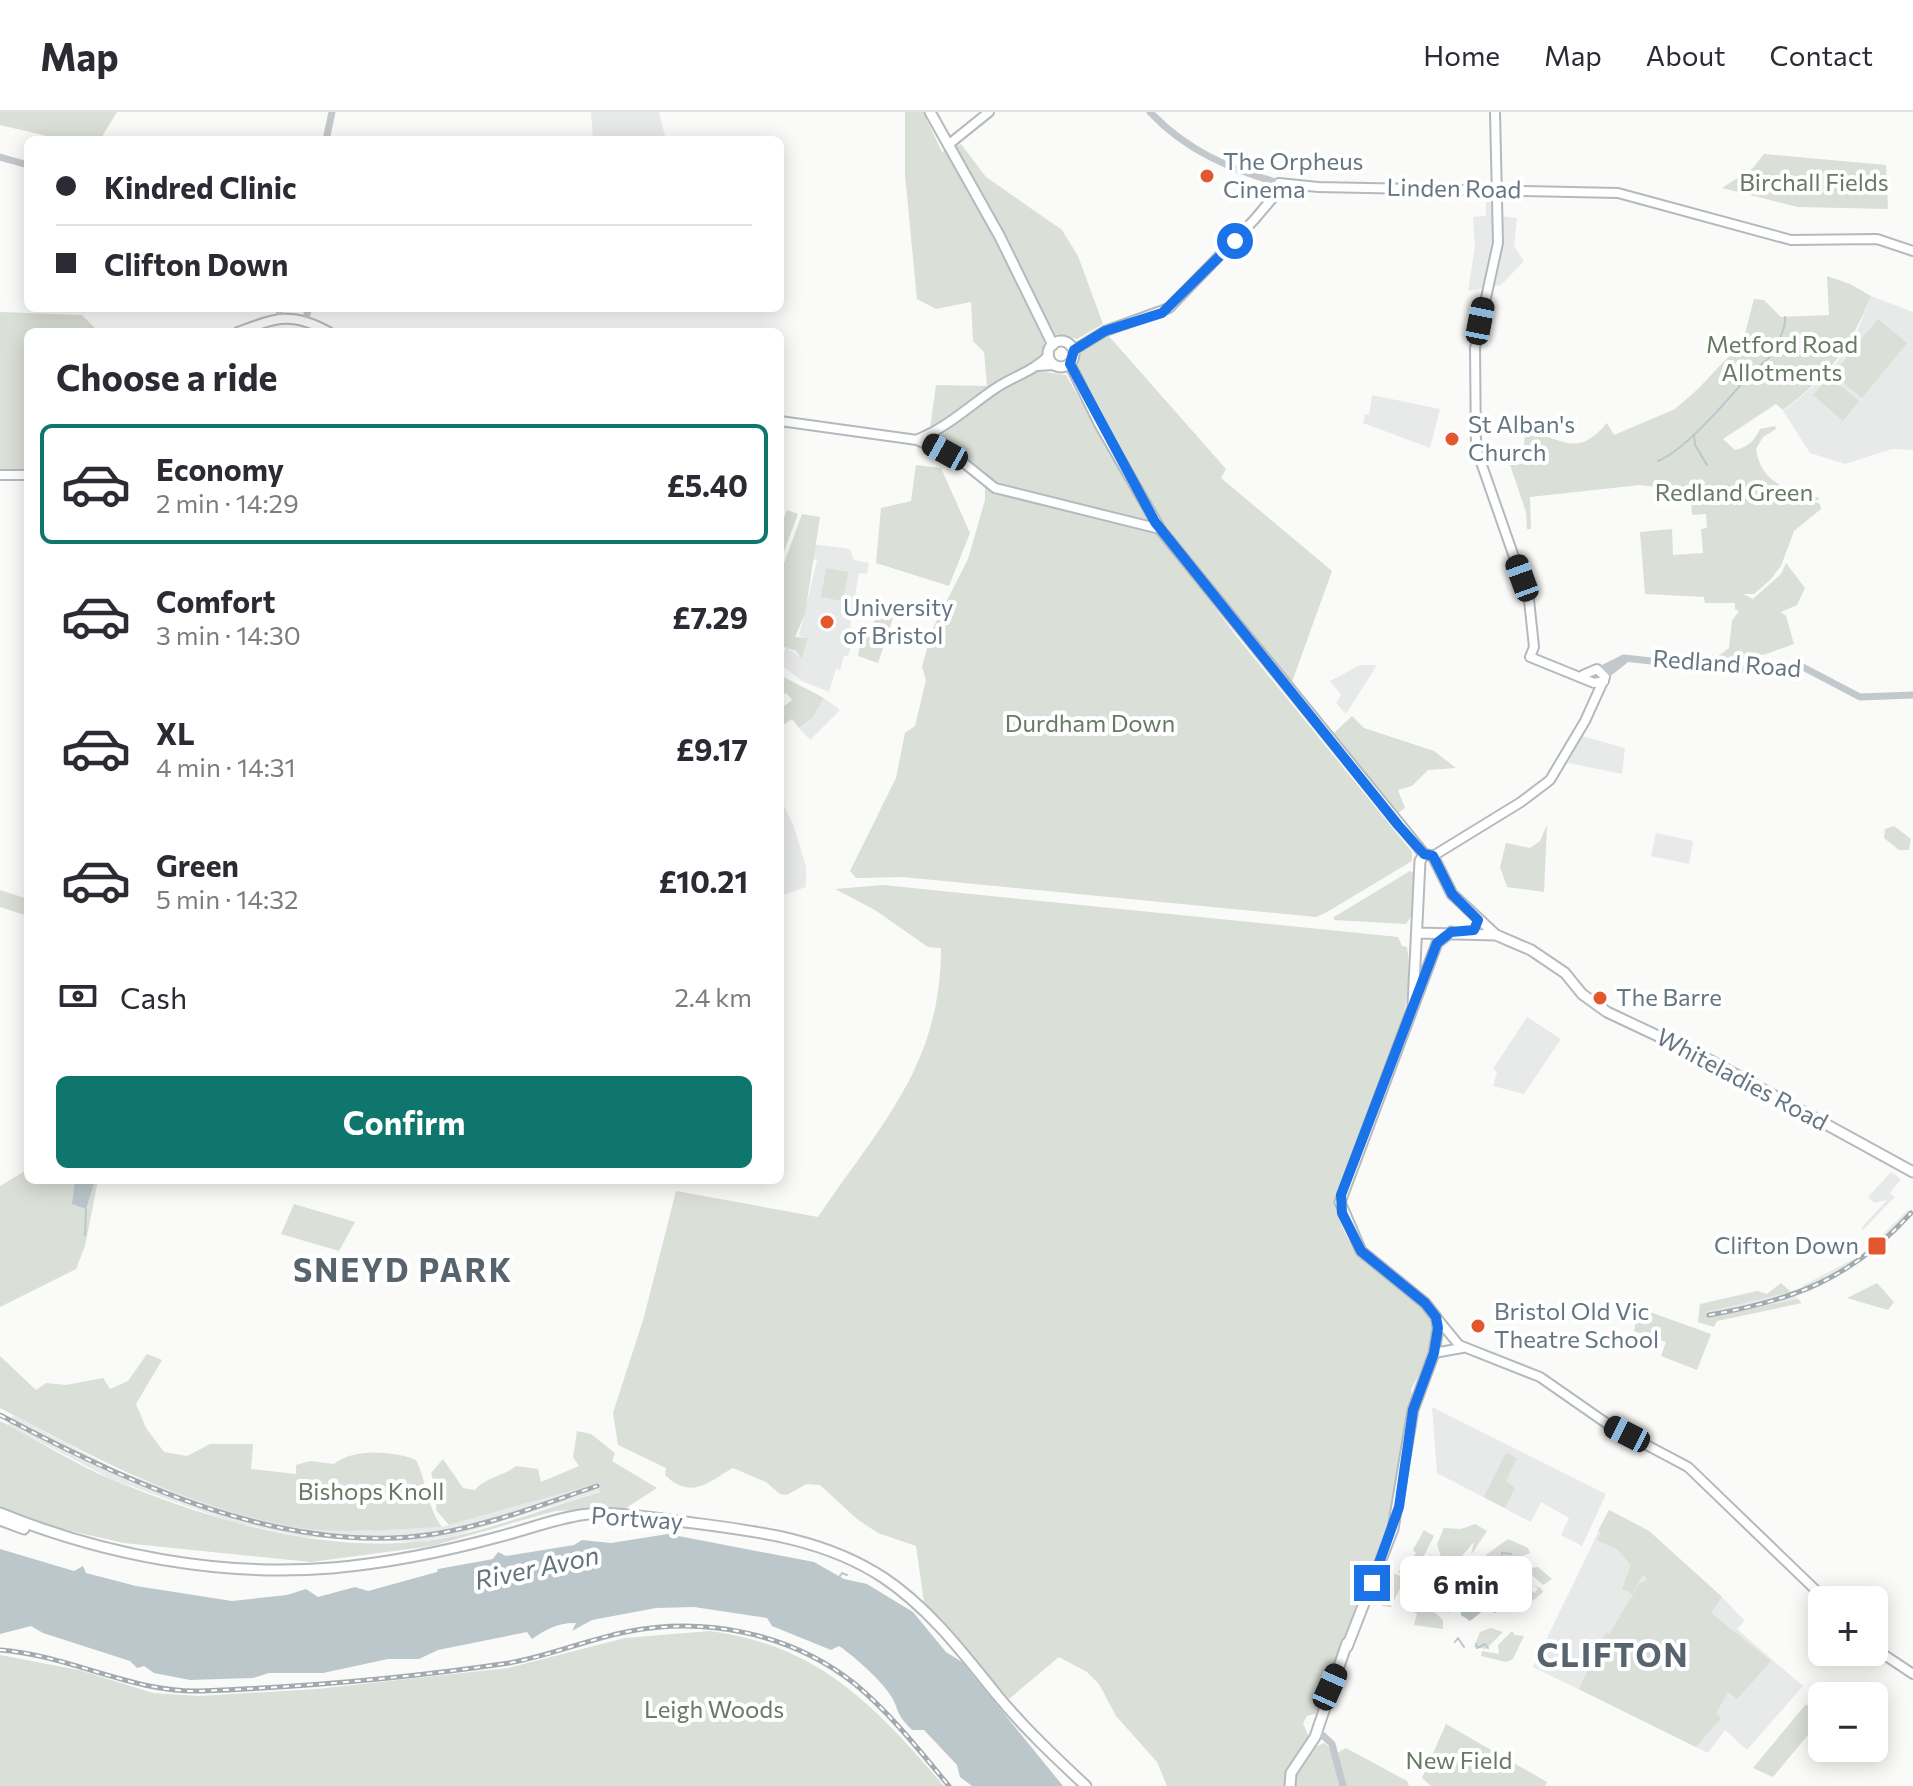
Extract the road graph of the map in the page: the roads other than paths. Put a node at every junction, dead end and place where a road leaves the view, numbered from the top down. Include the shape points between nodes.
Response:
1 (332, 112) edge
2 (930, 112) edge
3 (989, 112) edge
4 (1150, 112) edge
5 (1495, 112) edge
6 (327, 136) edge
7 (945, 139) junction
8 (0, 157) edge
9 (24, 164) edge
10 (1279, 183) junction
11 (1496, 189) junction
12 (1913, 251) edge
13 (308, 312) edge
14 (280, 313) edge
15 (305, 320) junction
16 (247, 328) edge
17 (321, 328) edge
18 (1053, 347) junction
19 (1072, 348) junction
20 (1054, 365) junction
21 (1068, 365) junction
22 (1037, 366) junction
23 (784, 422) edge
24 (917, 440) junction
25 (0, 475) edge
26 (24, 475) edge
27 (1154, 526) junction
28 (1598, 678) junction
29 (1913, 695) edge
30 (1428, 855) junction
31 (1441, 877) junction
32 (1422, 884) junction
33 (1478, 920) junction
34 (1451, 932) junction
35 (1418, 933) junction
36 (1469, 933) junction
37 (1496, 935) junction
38 (1413, 1005) junction
39 (1913, 1172) edge
40 (1436, 1317) junction
41 (1466, 1349) junction
42 (1434, 1353) junction
43 (0, 1513) edge
44 (0, 1520) edge
45 (51, 1534) junction
46 (1811, 1586) edge
47 (1888, 1657) edge
48 (1913, 1674) edge
49 (1319, 1735) junction
50 (1086, 1786) edge
51 (1290, 1786) edge
52 (1343, 1786) edge

1 - 6 street
2 - 7 main road
3 - 7 main road
4 - 10 street via 1217,162
5 - 11 main road
7 - 18 main road
8 - 9 street
10 - 11 main road, Linden Road
10 - 19 main road via 1254,220 1169,308
11 - 12 main road, Linden Road via 1629,195 1791,240 1877,239
11 - 28 main road via 1498,243 1475,348 1476,448 1529,600 1534,647 1530,657
13 - 15 street
14 - 15 main road
14 - 16 main road
15 - 17 main road
18 - 19 main road
18 - 20 main road
18 - 22 main road
19 - 21 main road
20 - 21 main road
20 - 22 main road
21 - 27 main road
22 - 24 main road
23 - 24 main road
24 - 27 main road via 959,459 995,488
25 - 26 main road
27 - 30 main road
28 - 29 street, Redland Road via 1630,658 1734,670 1799,665 1860,697
28 - 30 main road via 1598,696 1554,775 1521,802
30 - 31 main road
30 - 32 main road via 1420,861
31 - 32 main road via 1428,875
31 - 33 main road
32 - 35 main road
33 - 36 main road
33 - 37 main road
34 - 35 main road, Whiteladies Road
34 - 36 main road, Whiteladies Road
34 - 38 main road via 1437,943
35 - 38 main road
36 - 37 main road, Whiteladies Road
37 - 39 main road, Whiteladies Road via 1545,958 1607,1012 1711,1061
38 - 40 main road via 1340,1202 1361,1251
40 - 41 main road
40 - 42 main road
41 - 42 main road
41 - 46 main road via 1540,1377 1609,1425 1678,1459
42 - 49 main road via 1413,1410 1393,1529
43 - 45 main road, Portway
44 - 45 main road, Portway
45 - 50 main road, Portway via 175,1561 273,1569 416,1557 594,1513 774,1534 850,1560 921,1608 1019,1721
47 - 48 main road
49 - 51 main road via 1291,1773
49 - 52 street via 1334,1750

